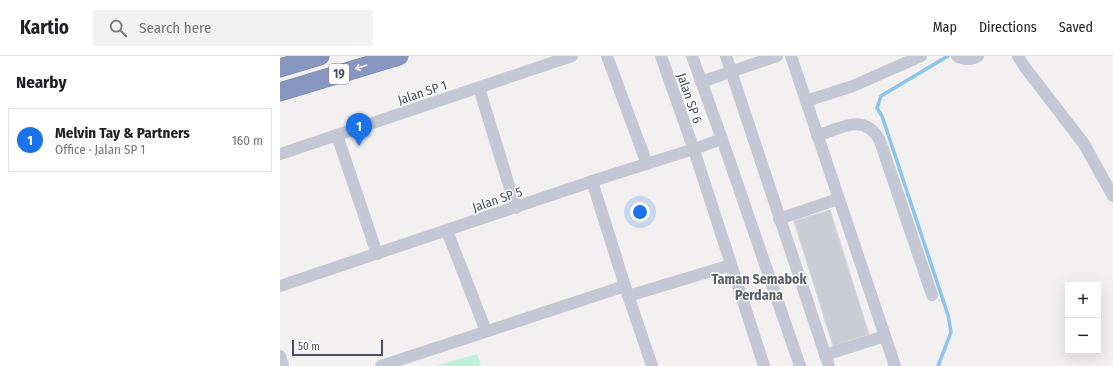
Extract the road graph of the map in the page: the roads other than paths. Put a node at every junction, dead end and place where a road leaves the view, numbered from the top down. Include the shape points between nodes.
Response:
1 (320, 56) edge
2 (399, 56) edge
3 (572, 56) edge
4 (607, 56) edge
5 (661, 56) edge
6 (692, 56) edge
7 (726, 56) edge
8 (777, 56) edge
9 (791, 56) edge
10 (921, 56) edge
11 (958, 56) edge
12 (978, 56) edge
13 (1018, 56) edge
14 (285, 63) edge
15 (730, 72) junction
16 (701, 82) junction
17 (479, 88) junction
18 (280, 92) edge
19 (806, 101) junction
20 (337, 135) junction
21 (817, 136) junction
22 (722, 139) junction
23 (694, 150) junction
24 (280, 154) edge
25 (647, 164) junction
26 (592, 181) junction
27 (1113, 196) edge
28 (838, 199) junction
29 (516, 208) junction
30 (779, 219) junction
31 (447, 231) junction
32 (377, 254) junction
33 (731, 265) junction
34 (280, 286) edge
35 (626, 291) junction
36 (932, 295) dead end
37 (486, 331) junction
38 (885, 336) junction
39 (280, 356) edge
40 (827, 361) edge
41 (283, 366) edge
42 (381, 366) edge
43 (652, 366) edge
44 (764, 366) edge
45 (800, 366) edge
46 (895, 366) edge

1 - 14 highway, 19
2 -> 18 highway, 19
3 - 17 street, Jalan SP 1
4 - 25 street
5 - 23 street, Jalan SP 6
6 - 16 street
7 - 15 street
8 - 15 street
9 - 19 street
10 - 19 street via 853,86
11 - 12 street via 969,59
13 - 27 street via 1084,144
15 - 16 street
15 - 30 street
16 - 22 street
17 - 20 street, Jalan SP 1
17 - 29 street
19 - 21 street
20 - 24 street, Jalan SP 1
20 - 32 street
21 - 28 street
21 - 36 street via 853,124 862,124 876,132
22 - 23 street, Jalan SP 5
22 - 45 street
23 - 25 street, Jalan SP 5
23 - 33 street, Jalan SP 6
25 - 26 street, Jalan SP 5
26 - 29 street, Jalan SP 5
26 - 35 street
28 - 30 street
28 - 38 street
29 - 31 street, Jalan SP 5
30 - 40 street
31 - 32 street, Jalan SP 5
31 - 37 street
32 - 34 street, Jalan SP 5
33 - 35 street
33 - 44 street, Jalan SP 6
35 - 37 street
35 - 43 street
37 - 42 street
38 - 40 street
38 - 46 street
39 - 41 street

